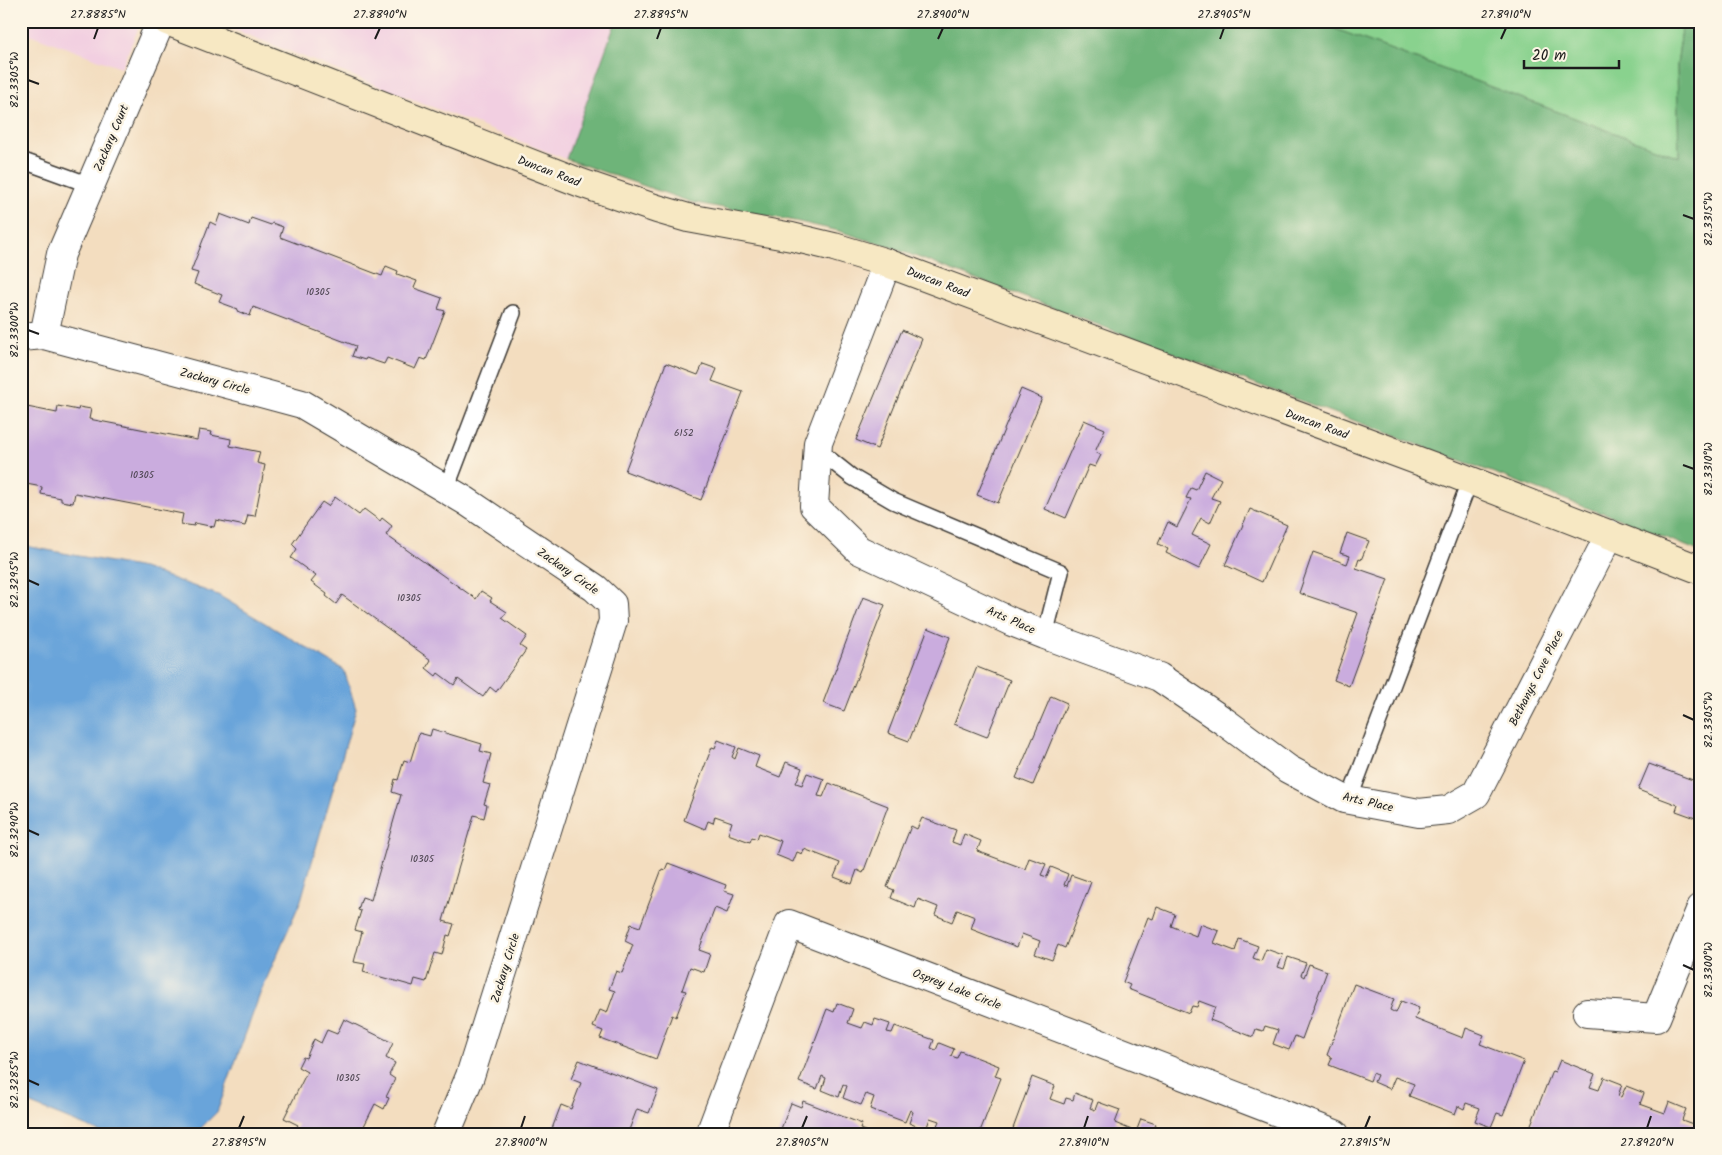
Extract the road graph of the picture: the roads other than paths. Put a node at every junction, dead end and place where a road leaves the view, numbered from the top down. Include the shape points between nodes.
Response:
1 (161, 21) edge
2 (167, 21) edge
3 (21, 160) edge
4 (90, 186) junction
5 (61, 254) joint
6 (888, 263) junction
7 (513, 313) dead end
8 (33, 336) edge
9 (818, 450) junction
10 (1470, 480) junction
11 (446, 489) junction
12 (1610, 534) junction
13 (1701, 570) edge
14 (1045, 636) junction
15 (1349, 800) junction
16 (1448, 810) joint
17 (1701, 908) edge
18 (1587, 1013) dead end
19 (446, 1134) edge
20 (710, 1134) edge
21 (1334, 1134) edge

1 - 4 street, Zackary Court
2 - 6 street, Duncan Road via 581,183 657,209 688,218 792,237
3 - 4 lane
4 - 5 street, Zackary Court
5 - 8 street, Zackary Circle
6 - 9 street, Arts Place
6 - 10 street, Duncan Road
7 - 11 lane
8 - 11 street, Zackary Circle via 302,404
9 - 14 street, Arts Place via 814,506 859,550
9 - 14 lane via 852,477 893,501 1061,572
10 - 12 street, Duncan Road
10 - 15 lane
11 - 19 street, Zackary Circle via 595,588 612,604 614,621 470,1076
12 - 13 street, Duncan Road
12 - 16 street, Bethanys Cove Place via 1476,794
14 - 15 street, Arts Place via 1159,677 1288,769
15 - 16 street, Arts Place via 1419,813
17 - 18 street via 1656,1018
20 - 21 street, Osprey Lake Circle via 789,924

